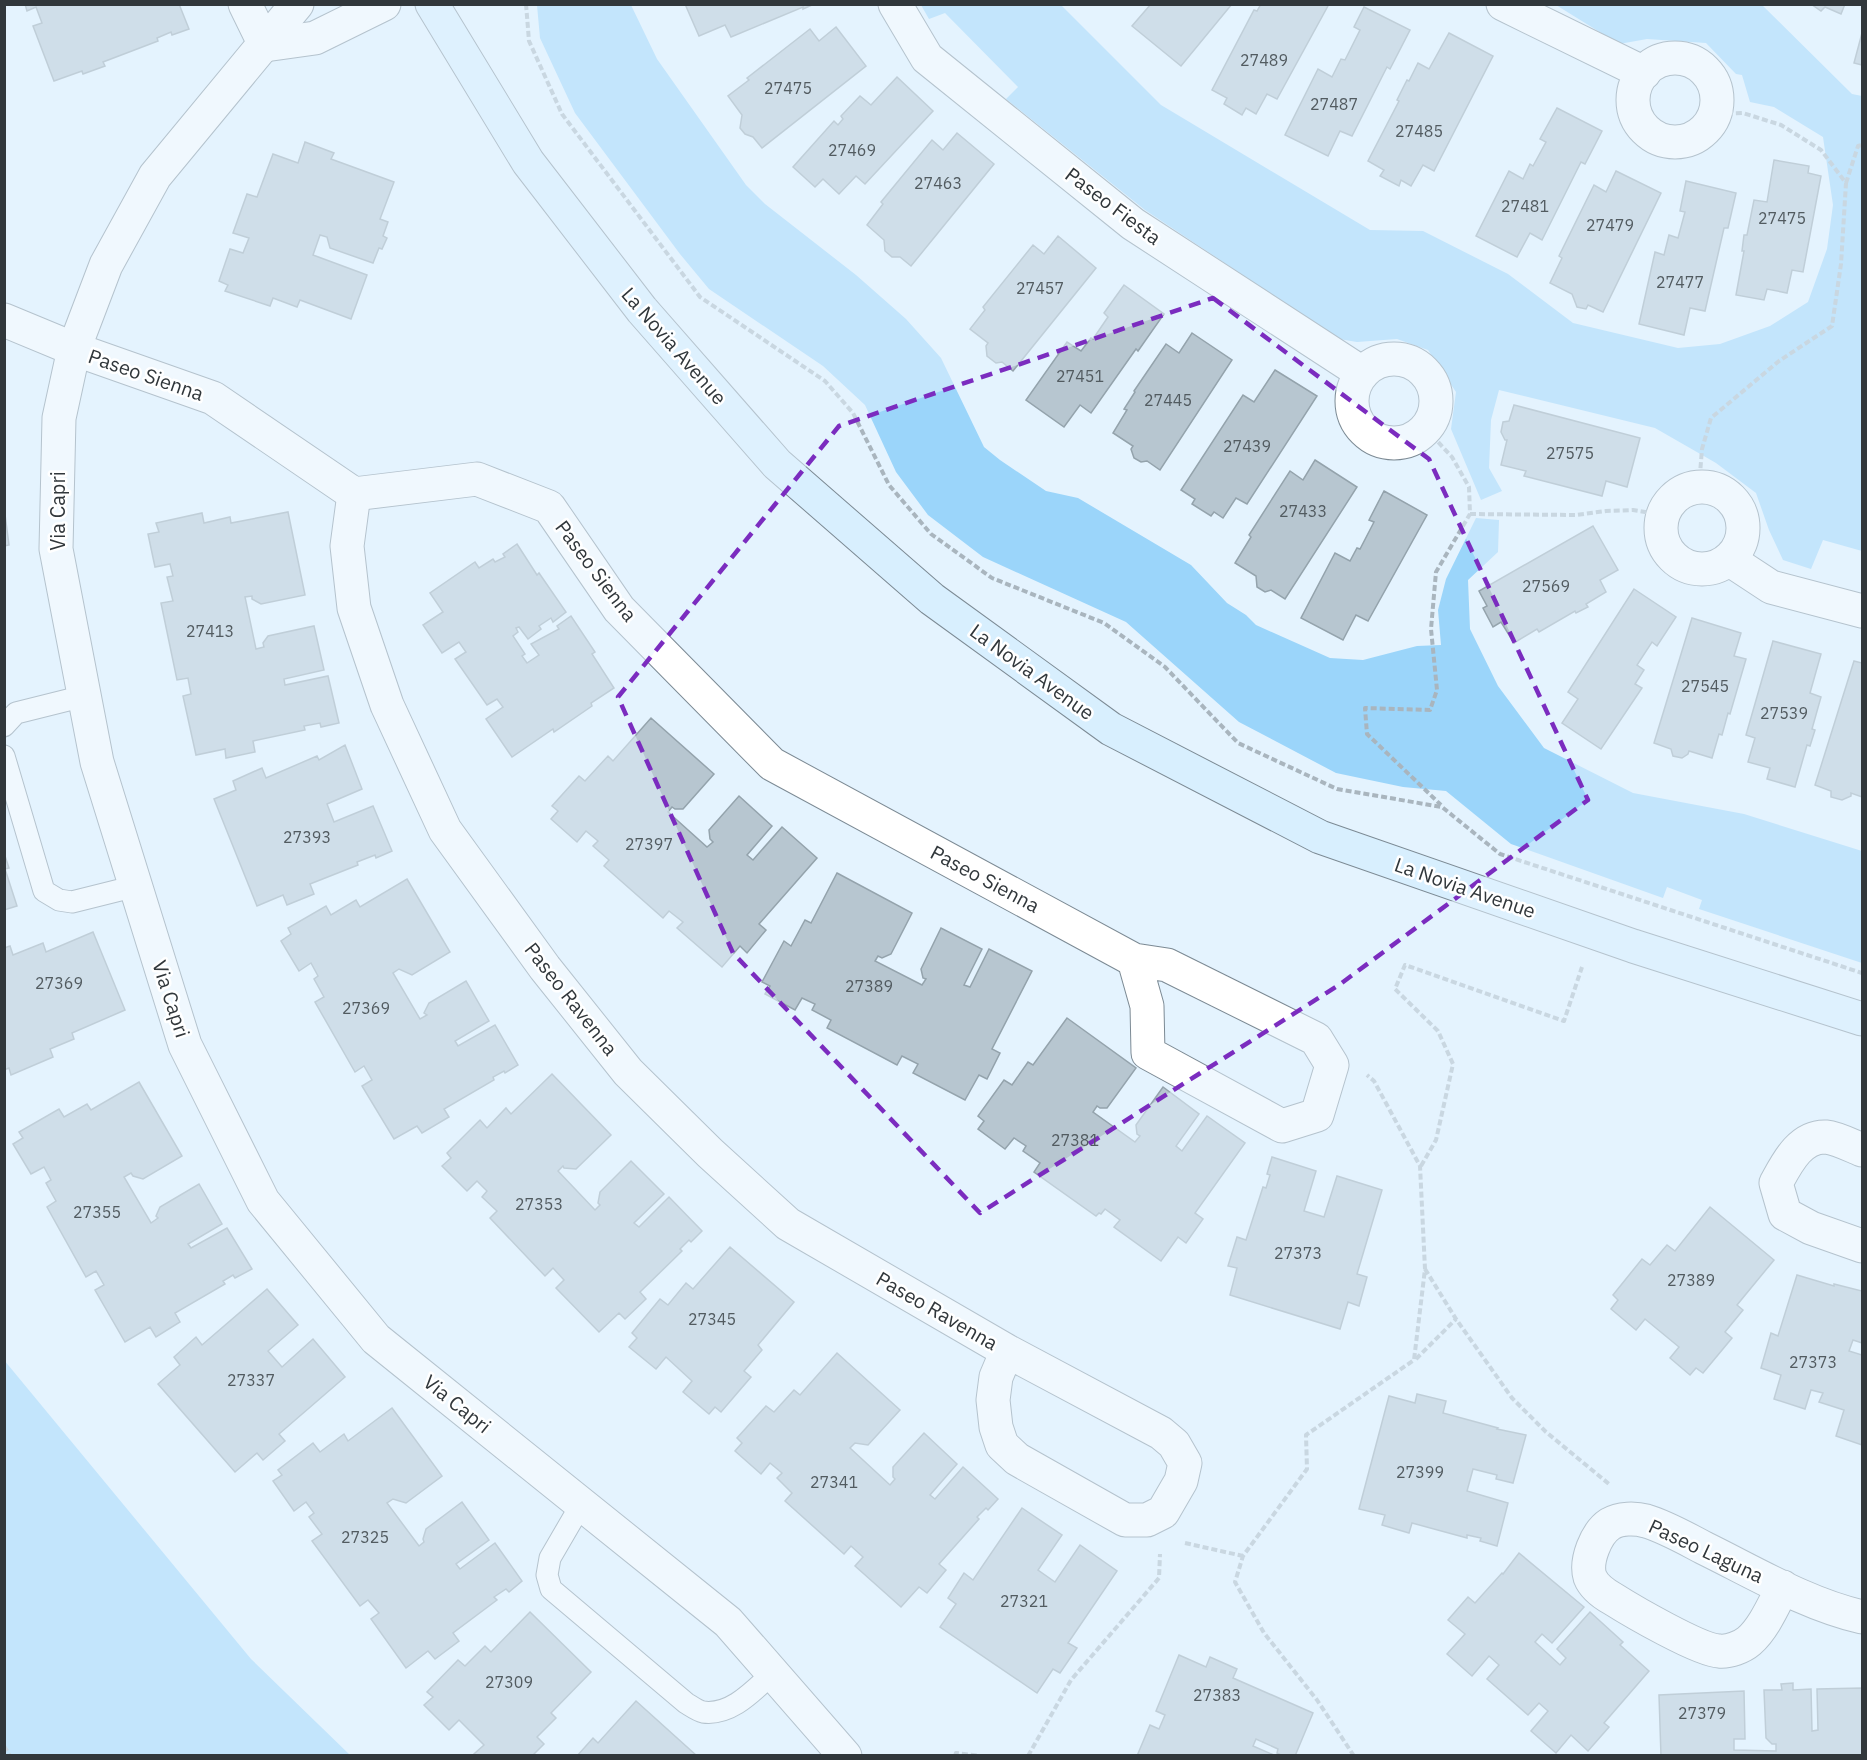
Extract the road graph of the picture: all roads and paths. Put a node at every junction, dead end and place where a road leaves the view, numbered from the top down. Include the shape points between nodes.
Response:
1 (245, 4) edge
2 (297, 4) edge
3 (384, 4) edge
4 (432, 4) edge
5 (526, 4) edge
6 (895, 4) edge
7 (1503, 4) edge
8 (265, 45) junction
9 (1644, 73) junction
10 (1715, 114) junction
11 (1863, 145) edge
12 (1846, 183) junction
13 (4, 320) edge
14 (74, 349) junction
15 (1362, 373) junction
16 (1426, 429) junction
17 (1699, 486) junction
18 (354, 494) junction
19 (1470, 513) junction
20 (1663, 515) junction
21 (1731, 560) junction
22 (1863, 611) edge
23 (84, 696) junction
24 (4, 726) edge
25 (4, 756) edge
26 (1442, 807) junction
27 (136, 886) junction
28 (1593, 933) junction
29 (1134, 960) junction
30 (1863, 973) edge
31 (1863, 1019) edge
32 (1332, 1065) junction
33 (1863, 1150) edge
34 (1420, 1166) junction
35 (1863, 1246) edge
36 (1425, 1269) junction
37 (1456, 1319) junction
38 (1007, 1351) junction
39 (1414, 1360) junction
40 (582, 1503) junction
41 (1623, 1519) junction
42 (1154, 1528) junction
43 (1243, 1556) junction
44 (1784, 1587) junction
45 (1863, 1617) edge
46 (774, 1672) junction
47 (4, 1746) edge
48 (10, 1755) edge
49 (845, 1755) edge
50 (955, 1755) edge
51 (980, 1755) edge
52 (1028, 1755) edge
53 (1354, 1755) edge

1 - 8 street
2 - 8 street, Via Capri
3 - 8 street via 315,38
4 - 28 main road, La Novia Avenue via 528,162 642,310 777,464 932,599 1111,729 1320,837
5 - 26 path via 529,41 562,114 700,297 825,381 853,413 890,485 931,534 992,578 1104,623 1165,666 1238,743 1336,789
6 - 15 street, Paseo Fiesta via 927,58 1133,224
7 - 9 street
8 - 14 street, Via Capri via 154,176 106,265
9 - 10 street via 1656,62 1672,58 1689,60 1712,81 1717,97
9 - 10 street via 1635,87 1633,104 1647,132 1678,143 1707,128
10 - 12 path via 1743,114 1781,124 1821,150
11 - 12 path via 1858,146
12 - 17 path via 1832,326 1779,362 1711,418 1702,449
13 - 14 street, Paseo Sienna
14 - 18 street, Paseo Sienna via 213,398
14 - 23 street, Via Capri via 60,418 56,549
15 - 16 street via 1391,359 1407,361 1422,369 1432,382 1436,398 1434,414
15 - 16 street via 1354,388 1352,404 1356,420 1366,433 1381,442 1396,443 1413,439
16 - 19 path via 1452,457 1469,487
17 - 20 street via 1670,501
17 - 21 street via 1716,488 1730,496 1740,509 1744,525 1742,542
18 - 29 street, Paseo Sienna via 477,479 549,507 620,609 772,764
18 - 38 street, Paseo Ravenna via 347,546 354,608 387,705 445,830 545,968 628,1072 788,1224
19 - 20 path via 1576,515 1633,510
19 - 26 path via 1436,572 1431,629 1437,690 1430,710 1365,708 1367,734
20 - 21 street via 1660,531 1674,560 1689,568 1705,570
21 - 22 street via 1771,587
23 - 24 lane via 16,713
23 - 27 street, Via Capri via 97,762
25 - 27 lane via 44,891 72,902
26 - 30 path via 1500,855
27 - 40 street, Via Capri via 185,1045 263,1201 376,1339
28 - 31 main road, La Novia Avenue
28 - 34 path via 1564,1021 1405,965 1395,989 1438,1031 1453,1064 1436,1140
29 - 32 street, Paseo Sienna via 1167,965 1316,1039
29 - 32 street via 1147,1006 1148,1053 1282,1126 1317,1115
32 - 34 path via 1353,1062 1374,1081
33 - 35 street via 1827,1137 1808,1141 1789,1158 1776,1183 1785,1214 1811,1228
34 - 36 path
36 - 37 path
36 - 39 path
37 - 39 path
37 - 41 path via 1512,1398 1618,1492
38 - 42 street, Paseo Ravenna via 996,1377 993,1400 1002,1445 1017,1459 1125,1520
38 - 42 street, Paseo Ravenna via 1161,1433 1174,1444 1185,1463 1181,1481
39 - 43 path via 1306,1435 1307,1469
40 - 46 street, Via Capri via 728,1622
40 - 46 lane via 550,1558 547,1575 551,1588 686,1703 703,1712 740,1702
41 - 44 street, Paseo Laguna via 1666,1529
41 - 44 street, Paseo Laguna via 1610,1524 1597,1540 1590,1558 1590,1577 1614,1599 1702,1646 1719,1651 1750,1640
42 - 43 path
42 - 52 path via 1159,1578 1071,1680
43 - 53 path via 1235,1582 1264,1633
44 - 45 street, Paseo Laguna via 1813,1602
46 - 49 street, Via Capri
47 - 48 path
50 - 51 path

